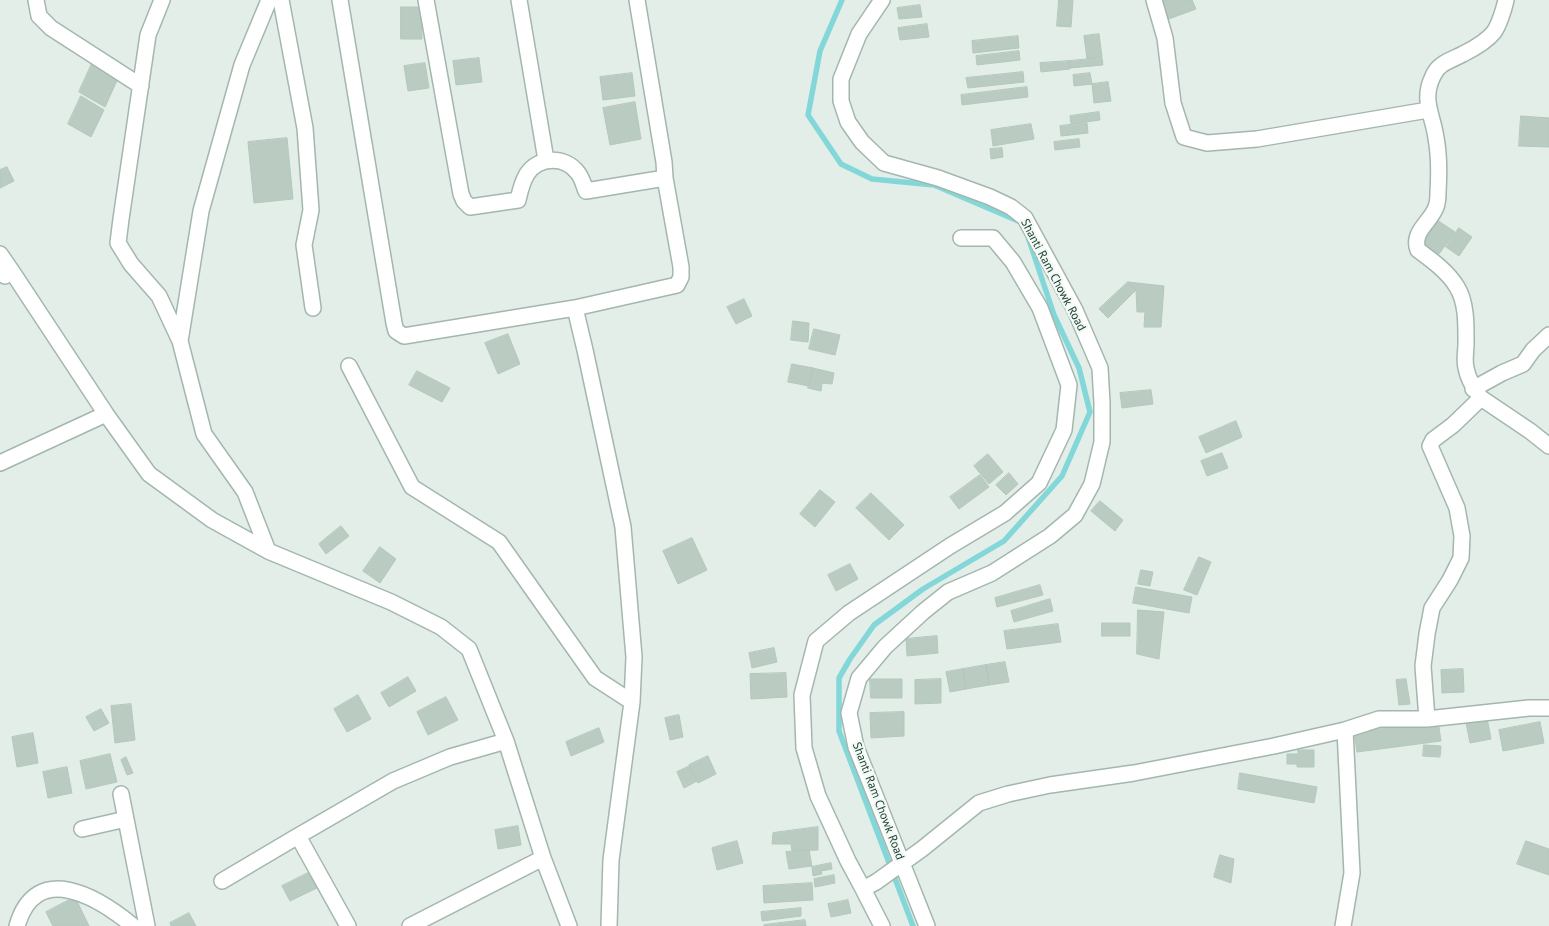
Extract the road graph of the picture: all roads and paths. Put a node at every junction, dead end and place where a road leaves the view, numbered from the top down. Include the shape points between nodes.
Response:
1 (36, 0) edge
2 (162, 0) edge
3 (269, 0) edge
4 (281, 0) edge
5 (340, 0) edge
6 (426, 0) edge
7 (519, 0) edge
8 (637, 0) edge
9 (882, 0) edge
10 (1154, 0) edge
11 (1506, 0) edge
12 (141, 86) junction
13 (1428, 110) junction
14 (546, 160) junction
15 (665, 178) junction
16 (961, 238) dead end
17 (0, 254) edge
18 (4, 274) edge
19 (313, 308) dead end
20 (575, 308) junction
21 (1549, 336) edge
22 (180, 341) junction
23 (349, 366) dead end
24 (1477, 394) junction
25 (106, 414) junction
26 (1549, 446) edge
27 (0, 463) edge
28 (268, 551) junction
29 (632, 702) junction
30 (1549, 708) edge
31 (1427, 719) junction
32 (1345, 730) junction
33 (506, 741) junction
34 (121, 794) dead end
35 (126, 819) junction
36 (82, 829) dead end
37 (298, 836) junction
38 (543, 858) junction
39 (900, 865) junction
40 (222, 881) dead end
41 (870, 885) junction
42 (17, 926) edge
43 (133, 926) edge
44 (147, 926) edge
45 (348, 926) edge
46 (410, 926) edge
47 (569, 926) edge
48 (609, 926) edge
49 (882, 926) edge
50 (927, 926) edge
51 (1343, 926) edge

1 - 12 street via 40,16 50,28
2 - 12 street via 148,35
3 - 22 street via 242,65 201,211
4 - 19 street via 305,128 311,210 304,245
5 - 20 street via 396,331 404,336
6 - 14 street via 464,201 470,207 518,200 527,173 534,165
7 - 14 street
8 - 15 street
9 - 39 street, Shanti Ram Chowk Road via 859,34 841,79 841,101 848,122 862,142 884,163 990,197 1025,218 1075,310 1100,368 1102,403 1102,442 1092,484 1075,515 1050,536 992,573 948,592 885,648 859,678 849,713 856,748
10 - 13 street via 1165,38 1173,103 1184,137 1207,143 1257,139
11 - 13 street via 1494,32 1482,43 1446,62 1433,74 1427,98
12 - 22 street via 118,243 131,264 160,296
13 - 24 street via 1436,138 1437,206 1418,234 1417,247 1448,274 1458,289 1464,313 1466,366
14 - 15 street via 566,163 578,173 586,191
15 - 20 street via 682,277 677,284
16 - 41 street via 993,238 1013,262 1040,308 1069,386 1064,430 1038,483 1005,513 849,613 816,641 802,695 804,748 818,796 848,861
17 - 18 street
18 - 25 street
20 - 29 street via 623,527 634,657
21 - 24 street via 1523,364 1502,373
22 - 28 street via 204,434 245,492
23 - 29 street via 412,487 499,542 595,678
24 - 26 street
24 - 31 street via 1453,425 1430,446 1458,508 1462,536 1461,558 1432,608 1427,634 1423,666
25 - 27 street
25 - 28 street via 149,474 212,520
28 - 33 street via 391,602 441,628 469,649
29 - 48 street via 611,860
30 - 31 street
31 - 32 street via 1379,719
32 - 39 street via 1008,794 979,803
32 - 51 street via 1352,872
33 - 37 street via 450,757 393,781
33 - 38 street
34 - 35 street
35 - 36 street
35 - 44 street
37 - 40 street
37 - 45 street
38 - 46 street
38 - 47 street
39 - 41 street
39 - 50 street, Shanti Ram Chowk Road
41 - 49 street
42 - 43 street via 29,900 45,889 68,889 105,906

